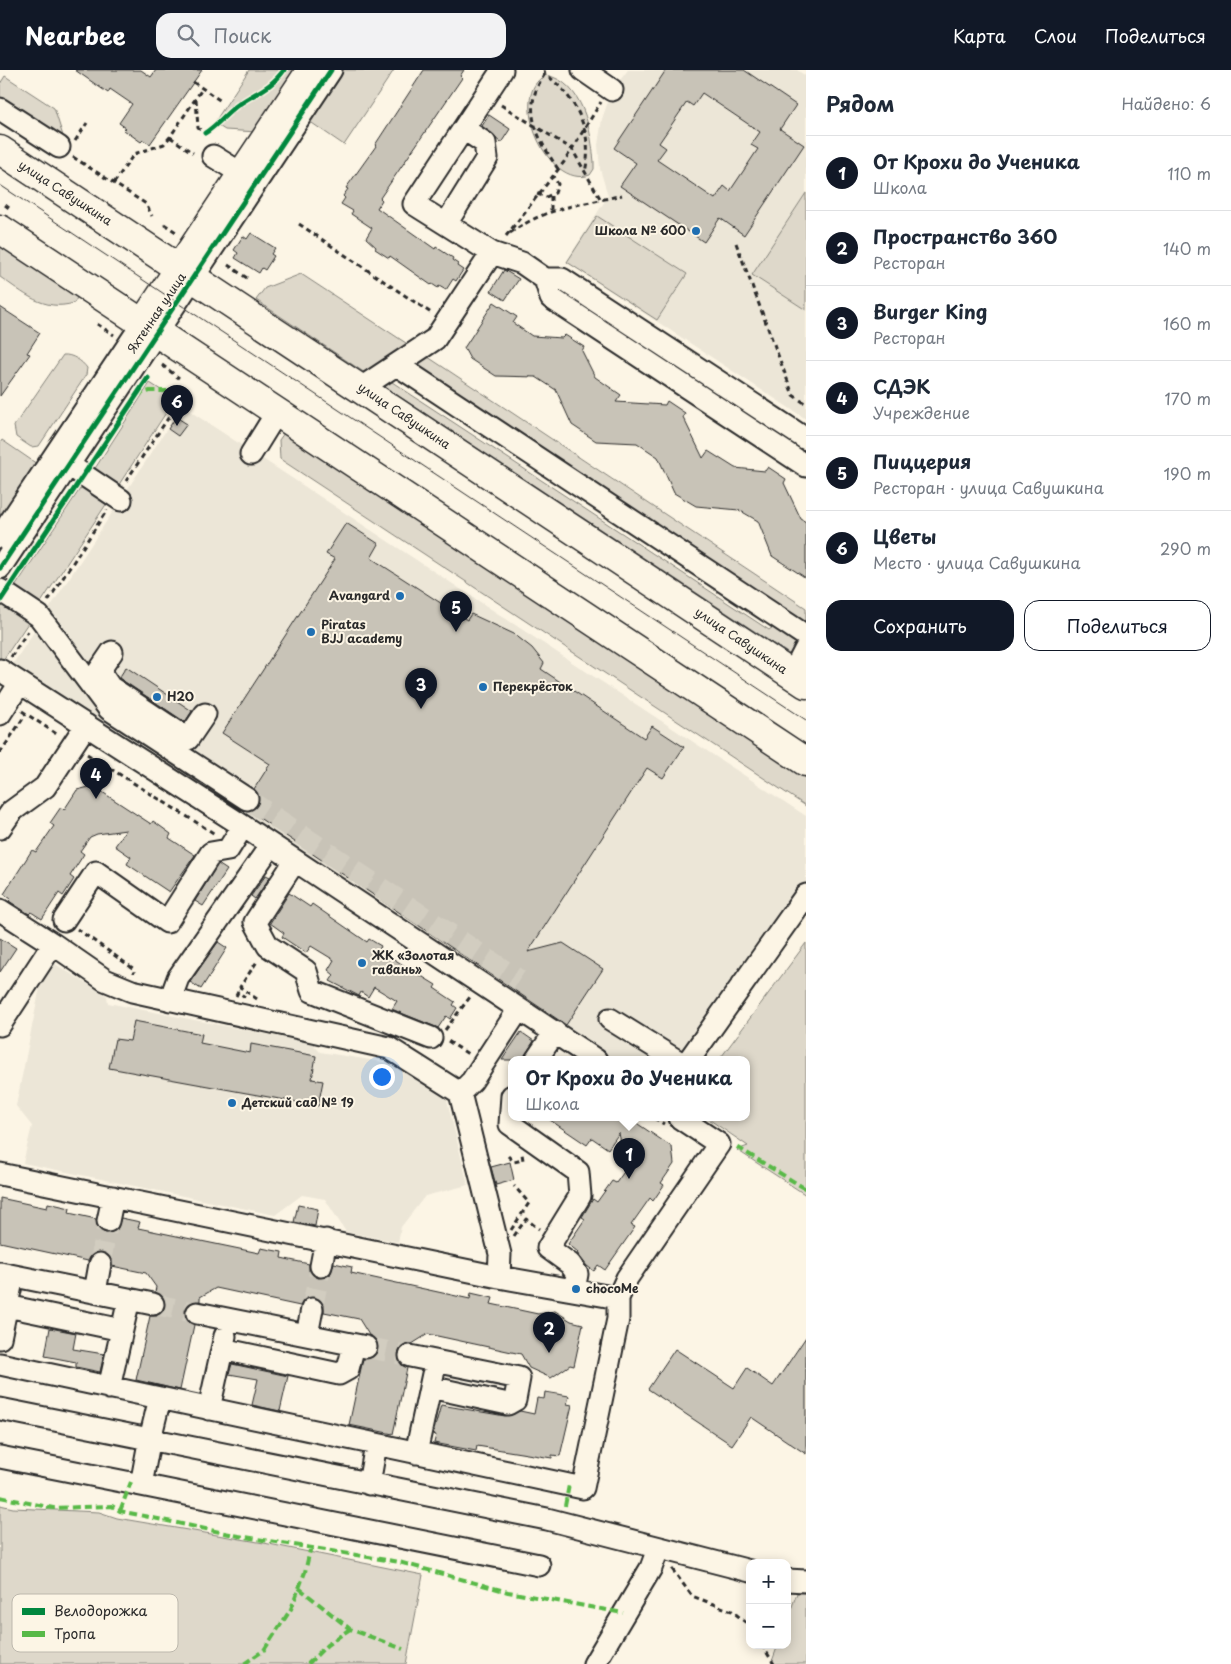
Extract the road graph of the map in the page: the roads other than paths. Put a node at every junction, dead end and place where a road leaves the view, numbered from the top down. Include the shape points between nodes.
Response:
1 (311, 70) edge
2 (331, 70) edge
3 (502, 70) edge
4 (583, 70) edge
5 (611, 89) road end
6 (0, 109) edge
7 (464, 129) junction
8 (0, 150) edge
9 (63, 150) road end
10 (203, 154) road end
11 (242, 174) junction
12 (446, 224) junction
13 (0, 229) edge
14 (492, 253) junction
15 (186, 273) junction
16 (545, 279) junction
17 (150, 328) junction
18 (396, 365) junction
19 (361, 388) junction
20 (278, 412) junction
21 (806, 439) edge
22 (251, 454) dead end
23 (61, 460) junction
24 (806, 466) edge
25 (118, 498) road end
26 (0, 537) edge
27 (0, 568) edge
28 (0, 590) edge
29 (806, 636) edge
30 (806, 648) edge
31 (112, 652) dead end
32 (1, 670) edge
33 (799, 680) edge
34 (20, 683) junction
35 (104, 691) junction
36 (0, 714) edge
37 (205, 714) dead end
38 (86, 725) junction
39 (806, 762) edge
40 (248, 798) tunnel mouth
41 (243, 826) junction
42 (0, 828) edge
43 (270, 844) junction
44 (294, 861) junction
45 (806, 895) edge
46 (0, 910) edge
47 (64, 920) dead end
48 (53, 944) junction
49 (170, 1000) junction
50 (519, 1008) junction
51 (610, 1019) dead end
52 (0, 1025) edge
53 (555, 1032) junction
54 (440, 1038) road end
55 (539, 1056) edge
56 (590, 1056) edge
57 (670, 1056) edge
58 (692, 1056) edge
59 (460, 1093) junction
60 (510, 1121) edge
61 (675, 1123) edge
62 (0, 1174) edge
63 (113, 1197) junction
64 (108, 1221) tunnel mouth
65 (326, 1240) junction
66 (100, 1264) tunnel mouth
67 (321, 1266) tunnel mouth
68 (6, 1274) edge
69 (499, 1277) junction
70 (574, 1290) junction
71 (95, 1292) junction
72 (618, 1298) junction
73 (129, 1299) junction
74 (152, 1304) tunnel mouth
75 (7, 1306) junction
76 (312, 1309) tunnel mouth
77 (197, 1313) tunnel mouth
78 (229, 1320) junction
79 (122, 1330) junction
80 (307, 1335) junction
81 (0, 1338) edge
82 (222, 1349) junction
83 (410, 1356) tunnel mouth
84 (435, 1361) junction
85 (0, 1364) edge
86 (430, 1387) junction
87 (109, 1388) junction
88 (160, 1398) junction
89 (0, 1409) edge
90 (209, 1409) junction
91 (149, 1443) junction
92 (376, 1444) junction
93 (416, 1453) junction
94 (0, 1457) edge
95 (369, 1484) junction
96 (140, 1485) junction
97 (658, 1549) junction
98 (539, 1565) dead end
99 (746, 1570) edge
100 (791, 1580) edge
101 (806, 1581) edge
102 (594, 1664) edge

1 - 11 main road, Яхтенная улица
2 - 15 street, Яхтенная улица
3 - 7 street
4 - 5 street
6 - 9 street
7 - 12 street via 485,143 487,158
7 - 12 street via 414,204
8 - 15 main road, улица Савушкина
10 - 11 street
11 - 15 main road, Яхтенная улица
12 - 14 street
13 - 17 main road
14 - 16 street via 522,263
14 - 18 street via 435,339
15 - 17 main road, Яхтенная улица
15 - 19 main road, улица Савушкина
16 - 21 street via 562,279
16 - 24 street via 551,298
17 - 20 main road
17 - 23 street, Яхтенная улица
18 - 19 street
18 - 29 street
19 - 33 main road, улица Савушкина
20 - 22 street
20 - 39 main road
23 - 25 street
23 - 26 street, Яхтенная улица
23 - 27 street, Яхтенная улица
28 - 35 street via 38,616
30 - 33 street
31 - 35 street via 99,672
32 - 34 street
34 - 36 street
34 - 38 street
35 - 37 street via 188,740
35 - 40 street via 109,709
38 - 41 street
38 - 42 street via 45,787 12,811
41 - 43 street
41 - 47 street via 228,850 211,853 167,922 96,872
43 - 44 street
43 - 49 street via 178,978
44 - 50 street
44 - 54 street via 255,922 268,946 306,971 312,991
45 - 58 street
46 - 48 street
48 - 49 street via 105,980
48 - 52 street
49 - 59 street via 389,1048
50 - 53 street
50 - 59 street via 472,1082
51 - 57 street
53 - 55 street
53 - 56 street
59 - 69 street via 500,1254
60 - 70 street via 510,1124 578,1172 580,1196 548,1248 570,1264 577,1274
61 - 72 street via 719,1144 627,1278
62 - 63 street
63 - 64 street
63 - 65 street
65 - 67 street
65 - 69 street
66 - 71 street
68 - 71 street
68 - 75 street
69 - 70 street
70 - 72 street
71 - 73 street
72 - 93 street via 618,1319 583,1488
73 - 74 street
73 - 79 street
75 - 79 street
75 - 81 street
76 - 80 street
77 - 78 street
78 - 80 street
78 - 82 street
79 - 87 street
80 - 82 street via 360,1346 348,1369 339,1374
82 - 90 street
83 - 84 street
84 - 86 street
84 - 86 street via 519,1378 515,1400 508,1404
85 - 87 street
86 - 93 street
87 - 88 street
88 - 90 street
88 - 91 street
89 - 91 street
90 - 92 street
91 - 95 street
91 - 96 street
92 - 93 street
92 - 95 street
94 - 96 street
95 - 97 street via 547,1519
96 - 98 street
97 - 99 street
97 - 102 street via 651,1568
100 - 101 street

